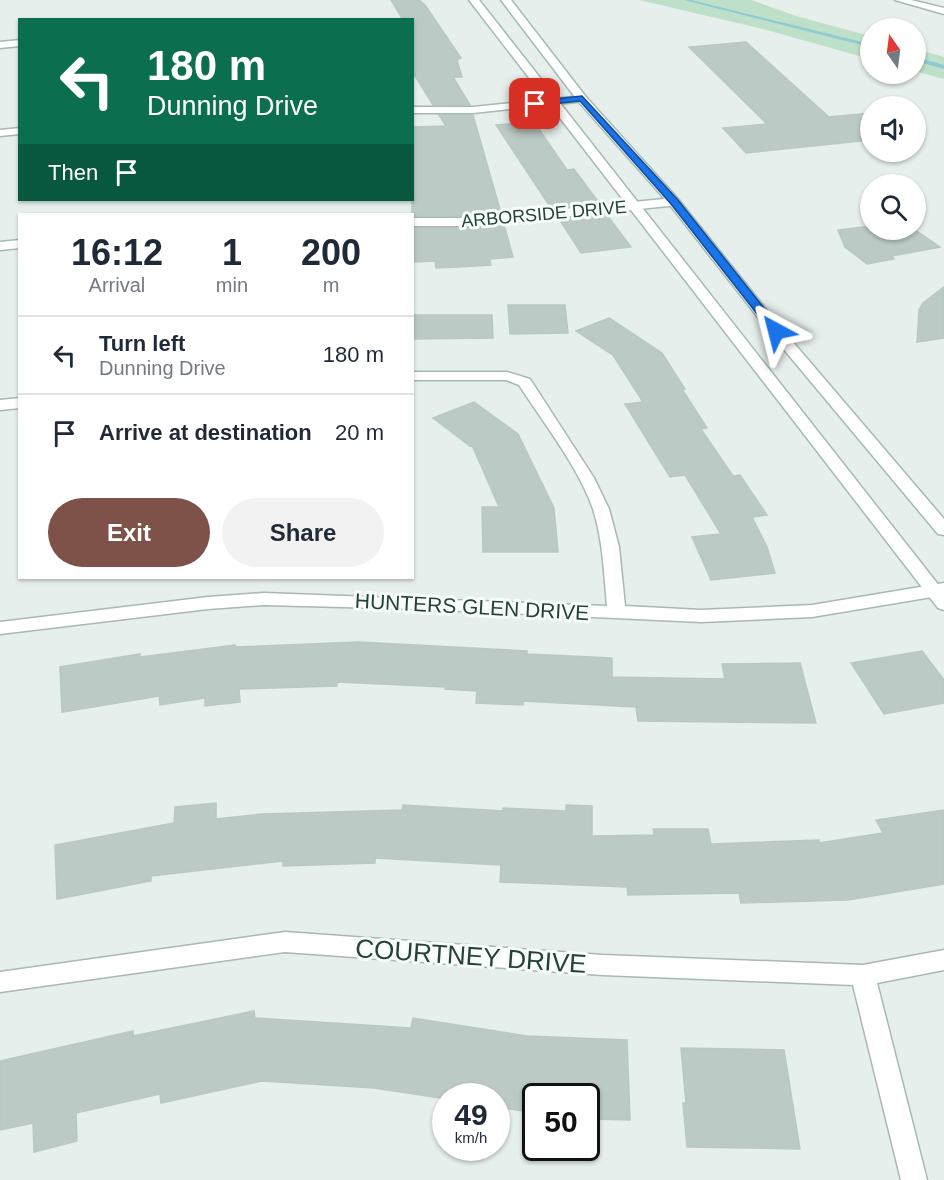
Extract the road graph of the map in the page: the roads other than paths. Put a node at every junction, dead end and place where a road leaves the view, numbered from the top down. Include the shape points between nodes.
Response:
1 (474, 0) edge
2 (506, 0) edge
3 (900, 0) edge
4 (944, 11) edge
5 (18, 43) edge
6 (0, 45) edge
7 (582, 99) junction
8 (554, 102) junction
9 (414, 110) edge
10 (18, 131) edge
11 (0, 133) edge
12 (674, 202) junction
13 (636, 206) junction
14 (414, 222) edge
15 (18, 244) edge
16 (0, 246) edge
17 (414, 376) edge
18 (18, 403) edge
19 (0, 405) edge
20 (944, 530) edge
21 (941, 594) edge
22 (617, 614) junction
23 (0, 628) edge
24 (944, 960) edge
25 (863, 975) junction
26 (0, 982) edge
27 (914, 1180) edge

1 - 8 main road
2 - 7 main road
3 - 4 main road
5 - 6 main road
7 - 8 main road
7 - 12 main road
8 - 9 main road via 473,110
8 - 13 main road
10 - 11 main road
12 - 13 main road, ARBORSIDE DRIVE
12 - 20 main road via 776,331
13 - 14 main road, ARBORSIDE DRIVE via 473,222
13 - 21 main road
15 - 16 main road
17 - 22 main road via 507,376 525,382 586,478 601,509 610,547
18 - 19 main road
21 - 22 main road, HUNTERS GLEN DRIVE via 812,610 701,616
22 - 23 main road, HUNTERS GLEN DRIVE via 264,599
24 - 25 main road, COURTNEY DRIVE
25 - 26 main road, COURTNEY DRIVE via 603,965 285,942
25 - 27 main road

